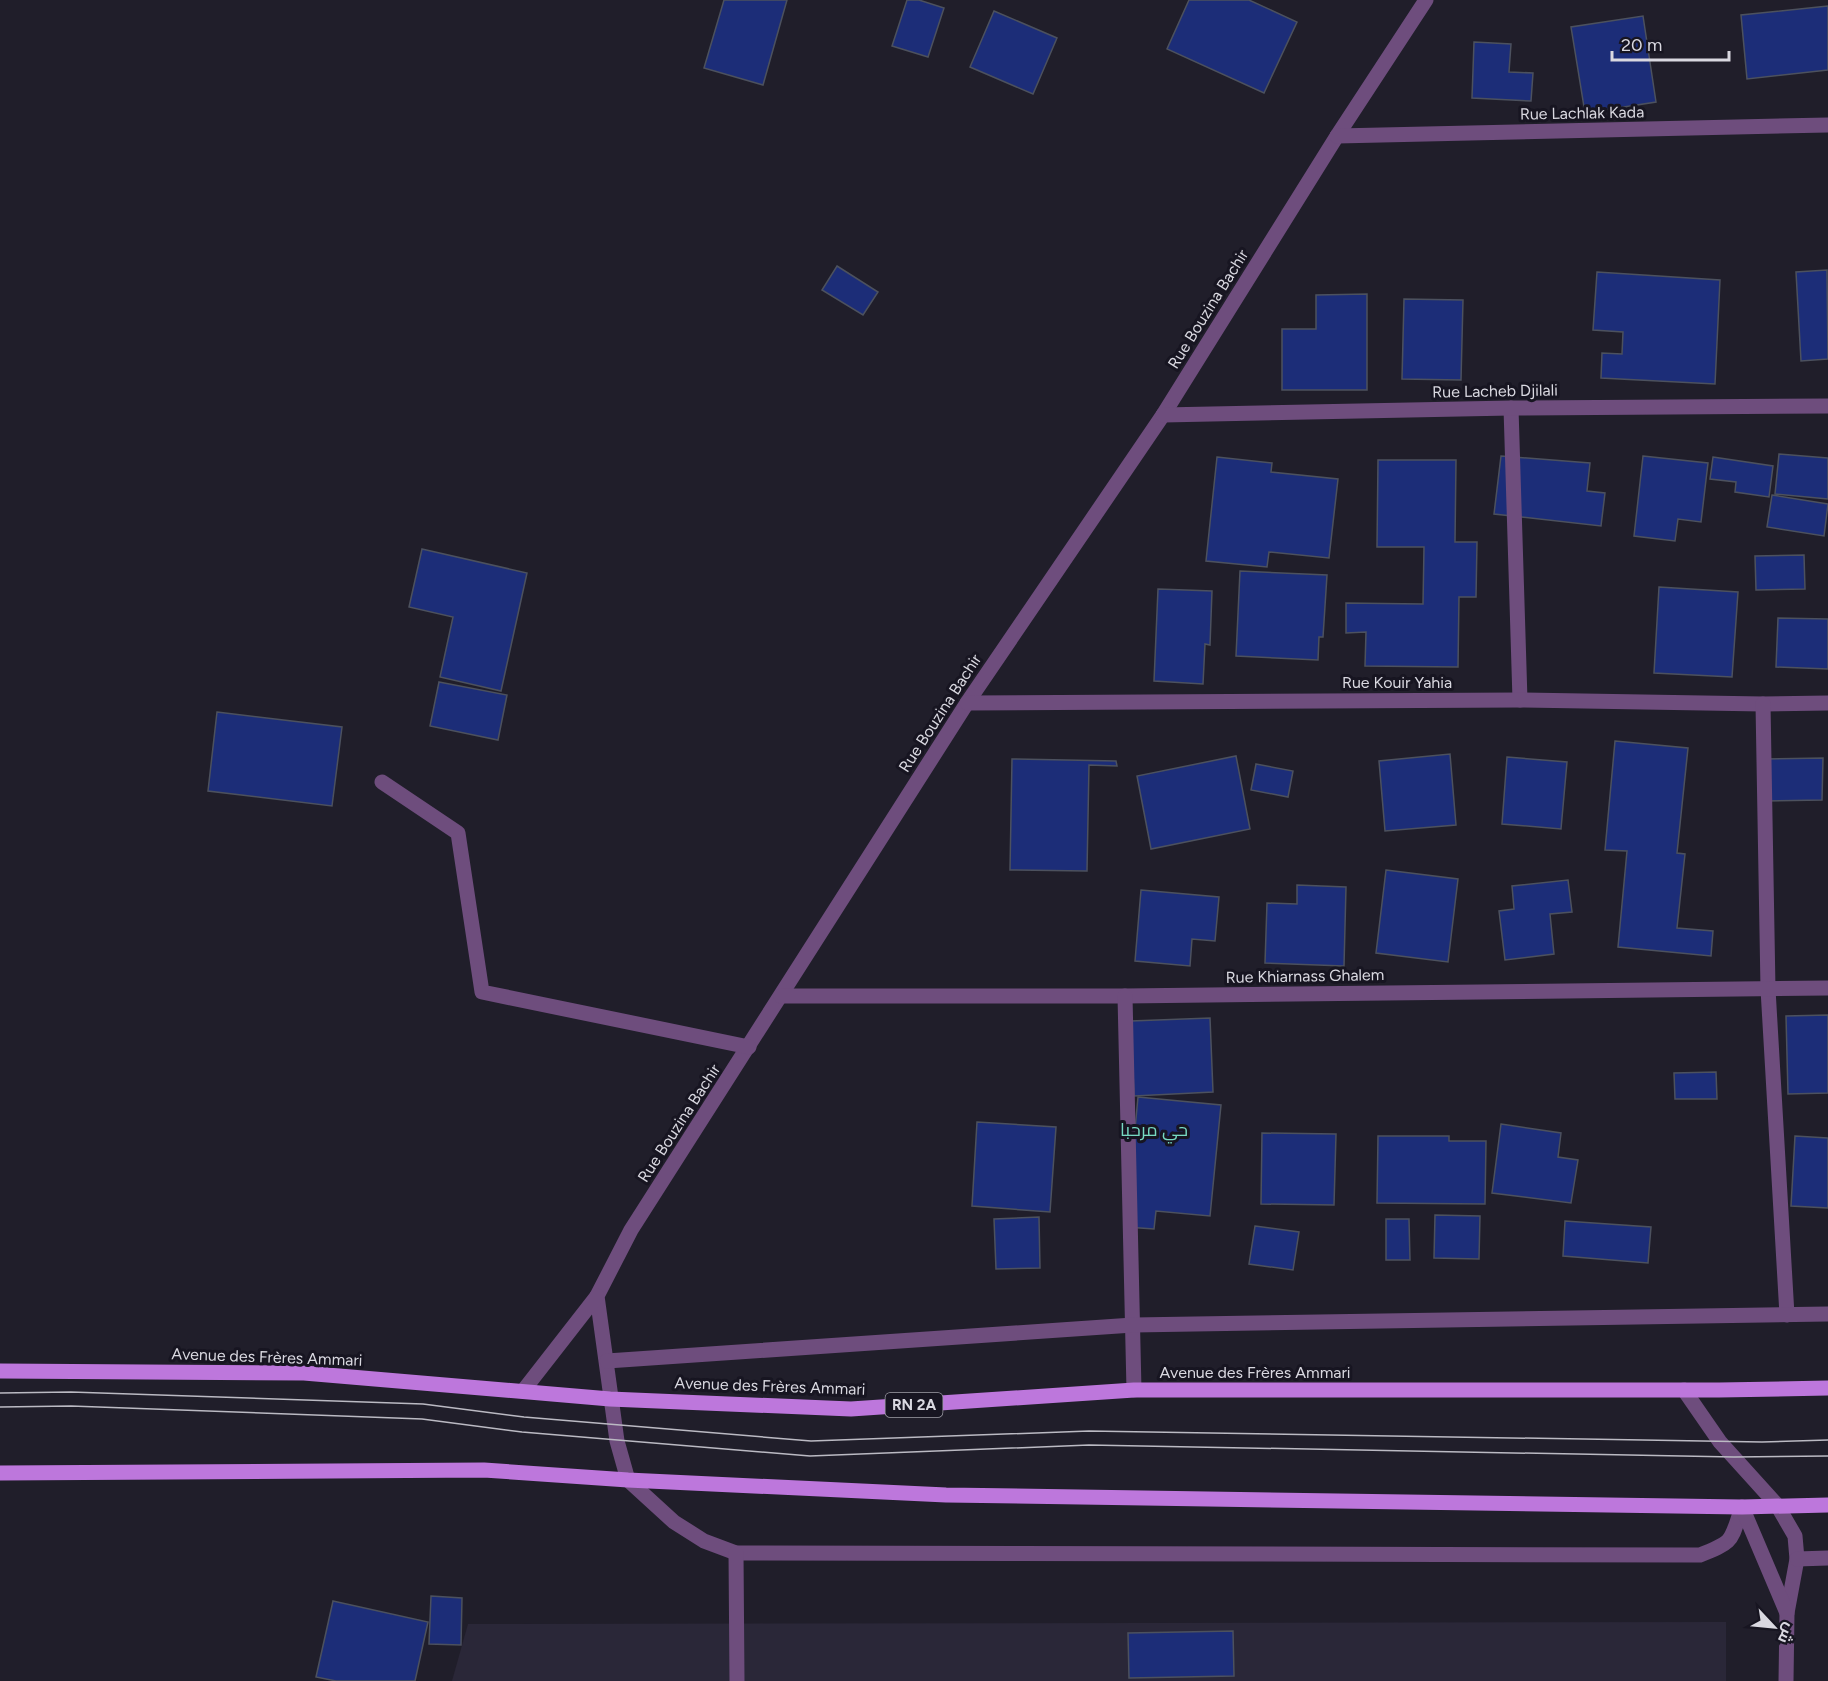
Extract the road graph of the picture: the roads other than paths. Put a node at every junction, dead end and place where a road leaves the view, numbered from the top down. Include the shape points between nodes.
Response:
1 (1426, 0) edge
2 (1828, 125) edge
3 (1337, 136) junction
4 (1828, 406) edge
5 (1511, 408) junction
6 (1163, 415) junction
7 (1520, 700) junction
8 (967, 703) junction
9 (1828, 703) edge
10 (1763, 704) junction
11 (382, 782) dead end
12 (1828, 988) edge
13 (1768, 989) junction
14 (782, 996) junction
15 (1125, 996) junction
16 (750, 1047) junction
17 (597, 1296) junction
18 (1828, 1314) edge
19 (1787, 1315) junction
20 (1133, 1325) junction
21 (607, 1361) junction
22 (0, 1371) edge
23 (1828, 1388) edge
24 (1134, 1390) junction
25 (1684, 1390) junction
26 (523, 1391) junction
27 (610, 1399) junction
28 (0, 1473) edge
29 (628, 1480) junction
30 (1777, 1505) junction
31 (1828, 1505) edge
32 (1742, 1507) junction
33 (736, 1553) junction
34 (1828, 1558) edge
35 (1797, 1559) junction
36 (1787, 1613) junction
37 (736, 1681) edge
38 (1786, 1681) edge

1 - 3 street, Rue Bouzina Bachir
2 - 3 street, Rue Lachlak Kada
3 - 6 street, Rue Bouzina Bachir
4 - 5 street, Rue Lacheb Djilali
5 - 6 street, Rue Lacheb Djilali
5 - 7 street
6 - 8 street, Rue Bouzina Bachir
7 - 8 street, Rue Kouir Yahia
7 - 10 street, Rue Kouir Yahia
8 - 14 street, Rue Bouzina Bachir
9 - 10 street, Rue Kouir Yahia
10 - 13 street
11 - 16 street via 458,833 482,992
12 - 13 street, Rue Khiarnass Ghalem
13 - 15 street, Rue Khiarnass Ghalem
13 - 19 street
14 - 15 street, Rue Khiarnass Ghalem
14 - 16 street, Rue Bouzina Bachir
15 - 20 street
16 - 17 street, Rue Bouzina Bachir via 631,1230
17 - 21 street
17 - 26 street, Rue Bouzina Bachir
18 - 19 street
19 - 20 street
20 - 21 street
20 - 24 street
21 - 27 street
22 - 26 main road, Avenue des Frères Ammari / RN 2A via 304,1373
23 - 25 main road, Avenue des Frères Ammari / RN 2A
24 - 25 main road, Avenue des Frères Ammari / RN 2A
24 - 27 main road, Avenue des Frères Ammari / RN 2A via 851,1409
25 - 30 street via 1720,1442
26 - 27 main road, Avenue des Frères Ammari / RN 2A
27 - 29 street
28 - 29 main road via 484,1470
29 - 32 main road via 946,1495
29 - 33 street via 674,1522 704,1541
30 - 31 main road
30 - 32 main road
30 - 35 street via 1795,1536
32 - 33 street via 1731,1539 1700,1555
32 - 36 street
33 - 37 street
34 - 35 street
35 - 36 street
36 - 38 street

